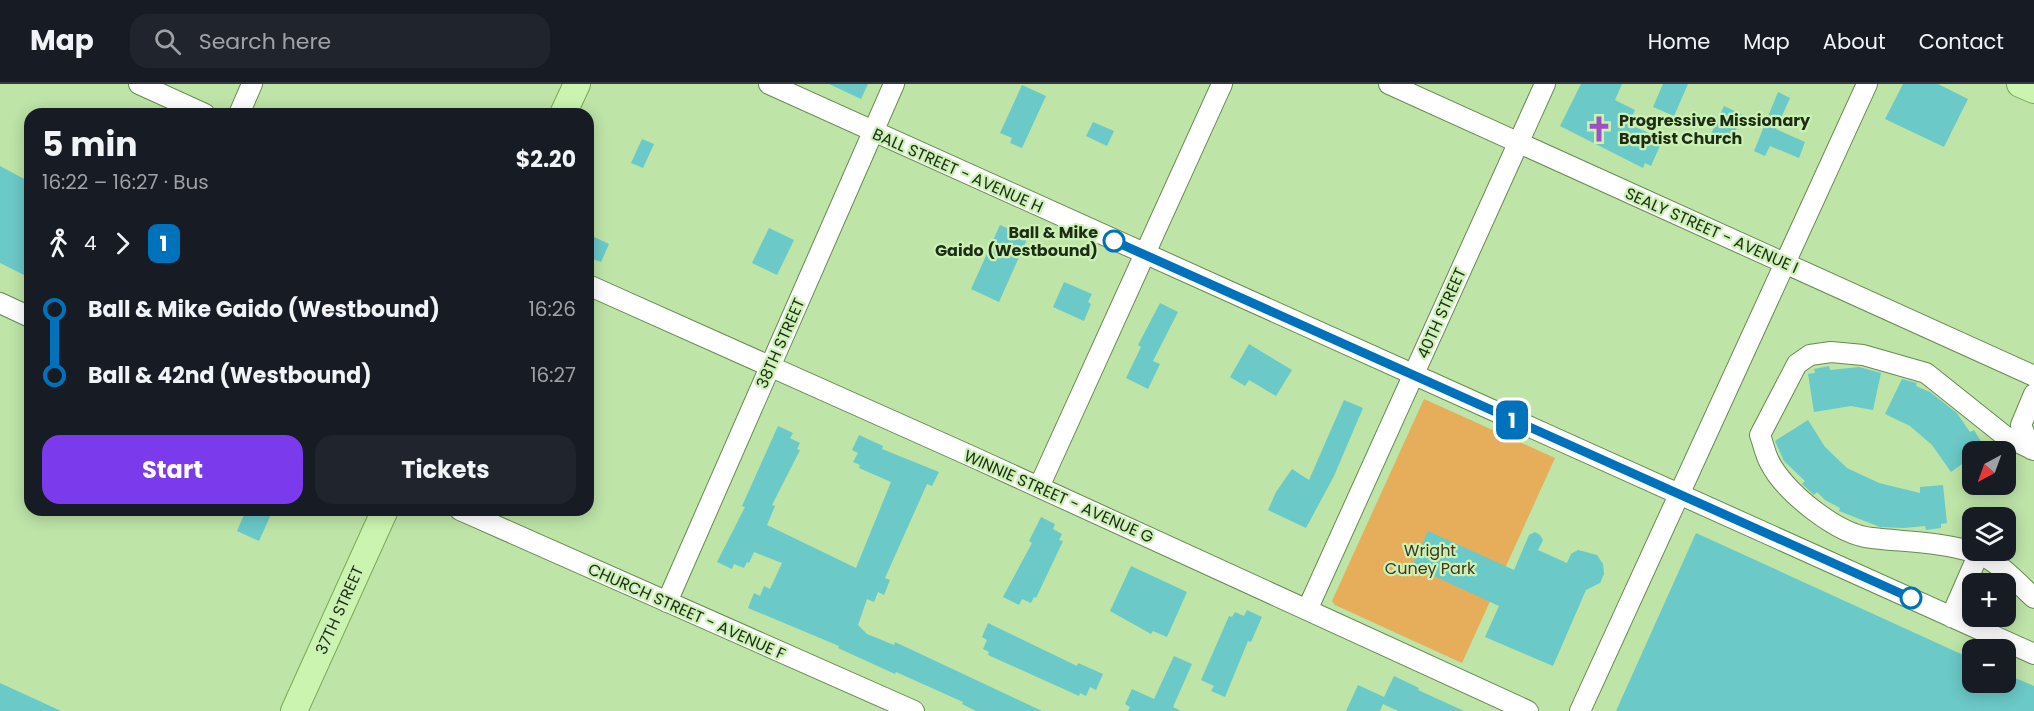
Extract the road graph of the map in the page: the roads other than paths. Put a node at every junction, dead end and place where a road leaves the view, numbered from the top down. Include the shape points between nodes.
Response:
1 (139, 84) edge
2 (252, 84) edge
3 (578, 84) edge
4 (769, 84) edge
5 (894, 84) edge
6 (1222, 84) edge
7 (1389, 84) edge
8 (1545, 84) edge
9 (1868, 84) edge
10 (2020, 84) edge
11 (2034, 90) edge
12 (192, 108) edge
13 (242, 108) edge
14 (566, 108) edge
15 (873, 132) junction
16 (1518, 142) junction
17 (1145, 255) junction
18 (1785, 263) junction
19 (594, 288) edge
20 (0, 303) edge
21 (24, 314) edge
22 (770, 366) junction
23 (1413, 375) junction
24 (2034, 376) edge
25 (2034, 394) edge
26 (2033, 448) edge
27 (1039, 487) junction
28 (1680, 494) junction
29 (382, 516) edge
30 (474, 516) edge
31 (1962, 550) edge
32 (1976, 561) edge
33 (1990, 561) edge
34 (2034, 597) edge
35 (667, 602) junction
36 (1308, 608) junction
37 (1951, 617) junction
38 (2034, 654) edge
39 (294, 711) edge
40 (914, 711) edge
41 (1528, 711) edge
42 (1580, 711) edge

1 - 12 street
2 - 13 street
3 - 14 main road
4 - 15 street, BALL STREET - AVENUE H
5 - 15 street, 38TH STREET
6 - 17 street
7 - 16 street, SEALY STREET - AVENUE I
8 - 16 street, 40TH STREET
9 - 18 street
10 - 11 main road
15 - 17 street, BALL STREET - AVENUE H
15 - 22 street, 38TH STREET
16 - 18 street, SEALY STREET - AVENUE I
16 - 23 street, 40TH STREET
17 - 23 street, BALL STREET - AVENUE H
17 - 27 street
18 - 24 street, SEALY STREET - AVENUE I
18 - 28 street
19 - 22 street, WINNIE STREET - AVENUE G
20 - 21 street
22 - 27 street, WINNIE STREET - AVENUE G
22 - 35 street, 38TH STREET
23 - 28 street, BALL STREET - AVENUE H
23 - 36 street, 40TH STREET
25 - 26 street via 2021,425
26 - 31 street via 2005,436 1926,373 1863,354 1810,355 1797,364 1760,435 1770,462 1795,493 1845,531
27 - 36 street, WINNIE STREET - AVENUE G
28 - 37 street, BALL STREET - AVENUE H
28 - 42 street
29 - 39 main road, 37TH STREET
30 - 35 street, CHURCH STREET - AVENUE F
32 - 37 street
33 - 34 street
35 - 40 street, CHURCH STREET - AVENUE F
36 - 41 street, WINNIE STREET - AVENUE G
37 - 38 street, BALL STREET - AVENUE H

